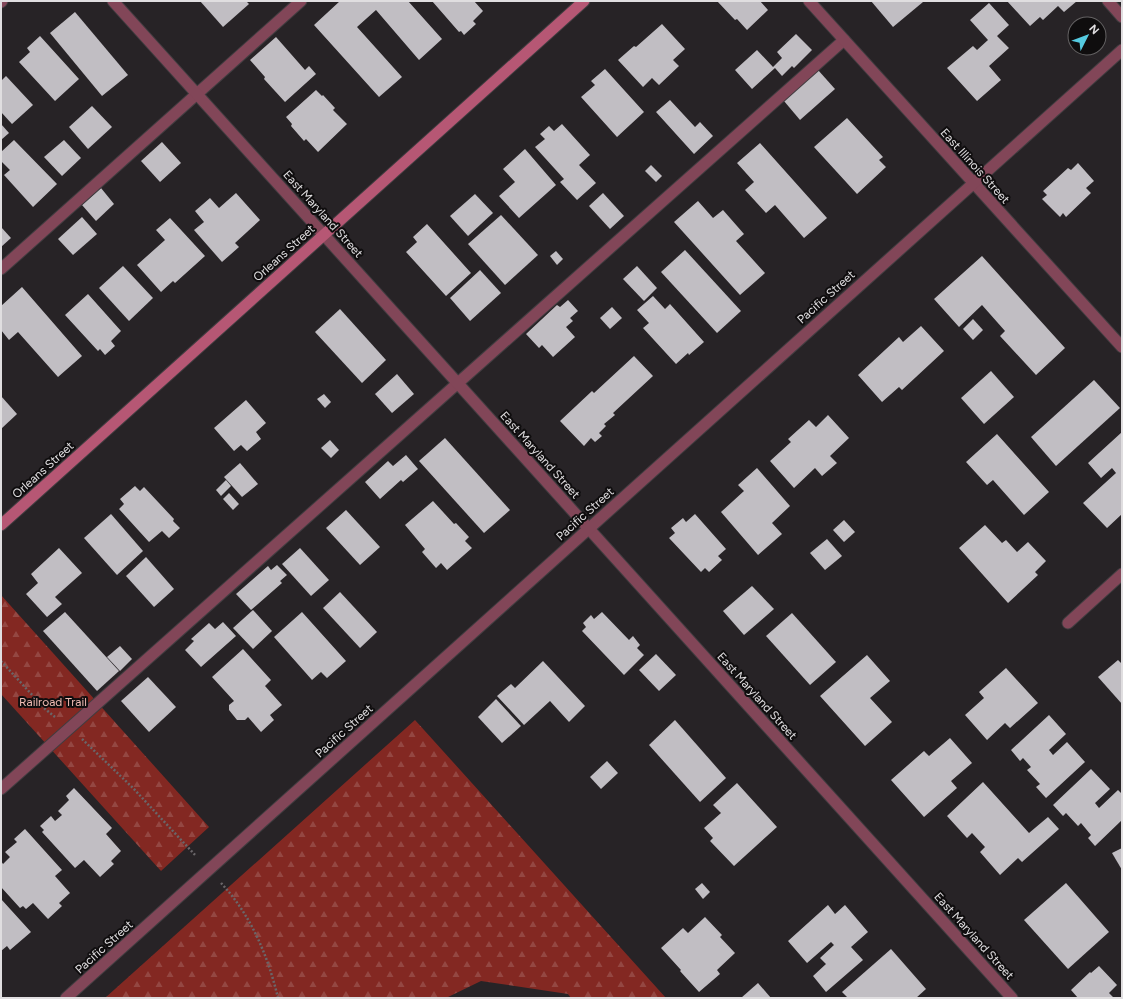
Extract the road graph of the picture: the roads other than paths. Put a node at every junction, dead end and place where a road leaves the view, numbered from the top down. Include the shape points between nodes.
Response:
1 (113, 1) edge
2 (301, 1) edge
3 (584, 1) edge
4 (809, 1) edge
5 (1108, 1) edge
6 (1122, 17) edge
7 (844, 40) junction
8 (1122, 50) edge
9 (197, 94) junction
10 (973, 183) junction
11 (324, 235) junction
12 (1, 269) edge
13 (1122, 347) edge
14 (457, 383) junction
15 (1, 525) edge
16 (589, 528) junction
17 (1122, 574) edge
18 (1068, 623) dead end
19 (1, 789) edge
20 (66, 998) edge
21 (1012, 998) edge

1 - 9 street, East Maryland Street
2 - 9 street
3 - 11 main road, Orleans Street
4 - 7 street, East Illinois Street
5 - 6 street
7 - 10 street, East Illinois Street
7 - 14 street
8 - 10 street, Pacific Street
9 - 11 street, East Maryland Street
9 - 12 street
10 - 13 street, East Illinois Street
10 - 16 street, Pacific Street
11 - 14 street, East Maryland Street
11 - 15 main road, Orleans Street
14 - 16 street, East Maryland Street
14 - 19 street
16 - 20 street, Pacific Street
16 - 21 street, East Maryland Street
17 - 18 street

